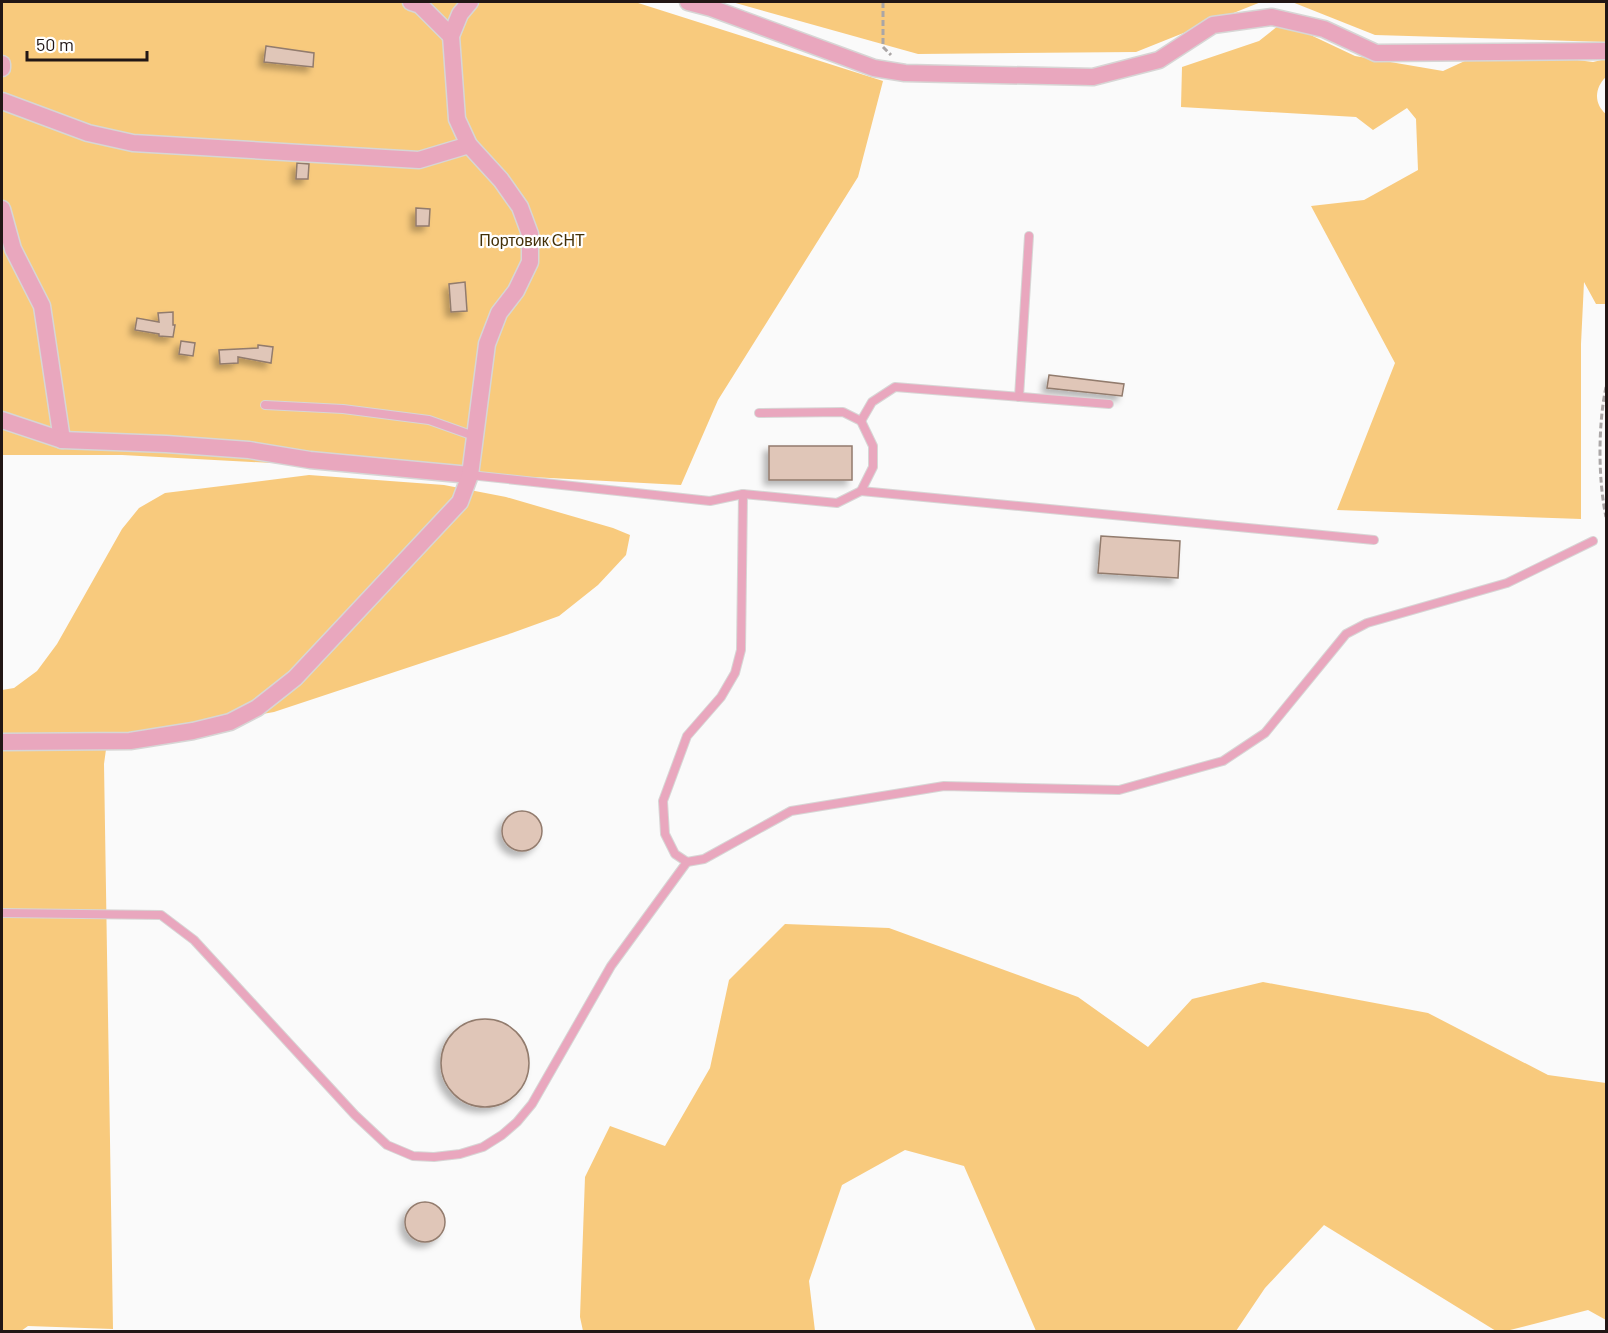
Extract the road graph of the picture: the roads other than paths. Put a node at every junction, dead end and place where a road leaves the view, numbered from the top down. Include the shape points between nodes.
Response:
1 (411, 2) edge
2 (470, 2) edge
3 (688, 2) edge
4 (451, 36) junction
5 (1606, 51) edge
6 (2, 101) edge
7 (469, 145) junction
8 (2, 209) edge
9 (1029, 236) dead end
10 (1019, 397) junction
11 (1109, 404) dead end
12 (265, 405) dead end
13 (759, 413) dead end
14 (2, 420) edge
15 (861, 421) junction
16 (474, 436) junction
17 (62, 440) junction
18 (470, 475) junction
19 (861, 491) junction
20 (743, 494) junction
21 (1374, 540) dead end
22 (1593, 541) dead end
23 (2, 742) edge
24 (687, 862) junction
25 (2, 913) edge

1 - 4 street via 420,4
2 - 4 street
3 - 5 street via 874,68 905,73 1093,77 1159,60 1213,25 1272,17 1324,29 1376,52
4 - 7 street via 457,119
6 - 7 street via 88,133 133,143 419,160
7 - 16 street via 520,207 530,234 530,262 516,291 499,313 487,344
8 - 17 street via 13,249 42,306
9 - 10 lane
10 - 11 lane
10 - 15 lane via 895,387 872,402
12 - 16 lane via 343,409 429,420
13 - 15 lane via 843,412
14 - 17 street
15 - 19 lane via 873,446 873,467
16 - 18 street
17 - 18 street via 249,450 310,460
18 - 20 lane via 710,501
18 - 23 street via 460,502 295,678 257,708 230,722 130,741
19 - 20 lane via 837,503
19 - 21 lane
20 - 24 lane via 741,650 735,673 721,697 687,736 663,801 665,834 675,854
22 - 24 lane via 1508,582 1367,622 1346,634 1265,733 1223,761 1119,790 944,786 791,811 704,859
24 - 25 lane via 611,966 518,1122 483,1147 434,1157 413,1156 387,1145 194,940 161,915

